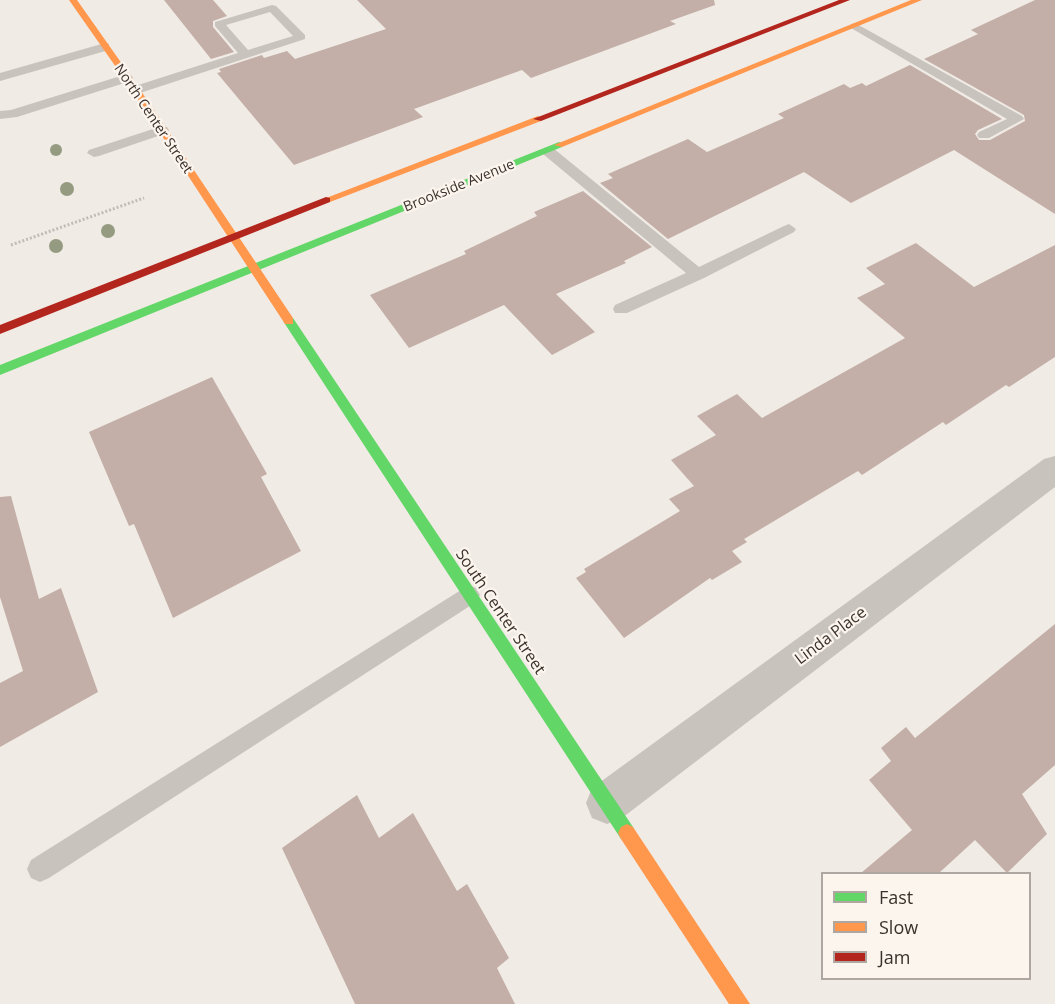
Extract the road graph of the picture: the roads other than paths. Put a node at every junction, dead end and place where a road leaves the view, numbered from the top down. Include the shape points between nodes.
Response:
1 (73, 0) edge
2 (846, 0) edge
3 (918, 0) edge
4 (855, 26) junction
5 (105, 47) junction
6 (245, 54) junction
7 (0, 77) edge
8 (128, 78) junction
9 (136, 90) junction
10 (6, 115) edge
11 (162, 129) junction
12 (984, 135) dead end
13 (548, 151) junction
14 (94, 153) dead end
15 (789, 229) dead end
16 (233, 238) junction
17 (252, 268) junction
18 (698, 274) junction
19 (621, 309) dead end
20 (0, 330) edge
21 (0, 370) edge
22 (1055, 469) edge
23 (469, 595) junction
24 (607, 803) junction
25 (40, 869) dead end
26 (740, 1004) edge

1 - 5 main road, North Center Street
2 - 16 main road
3 - 4 main road, Brookside Avenue
4 - 12 lane via 1017,119
4 - 13 main road, Brookside Avenue
5 - 7 lane
5 - 8 main road, North Center Street
6 - 6 lane via 290,40 301,37 272,8 219,24
6 - 9 lane
8 - 9 main road, North Center Street
8 - 10 lane
9 - 11 main road, North Center Street
11 - 14 lane
11 - 16 main road, North Center Street
13 - 17 main road, Brookside Avenue
13 - 18 lane
15 - 18 lane
16 - 17 main road, South Center Street
16 - 20 main road
17 - 21 main road, Brookside Avenue
17 - 23 main road, South Center Street
18 - 19 lane
22 - 24 street, Linda Place
23 - 24 main road, South Center Street
23 - 25 lane
24 - 26 main road, South Center Street

